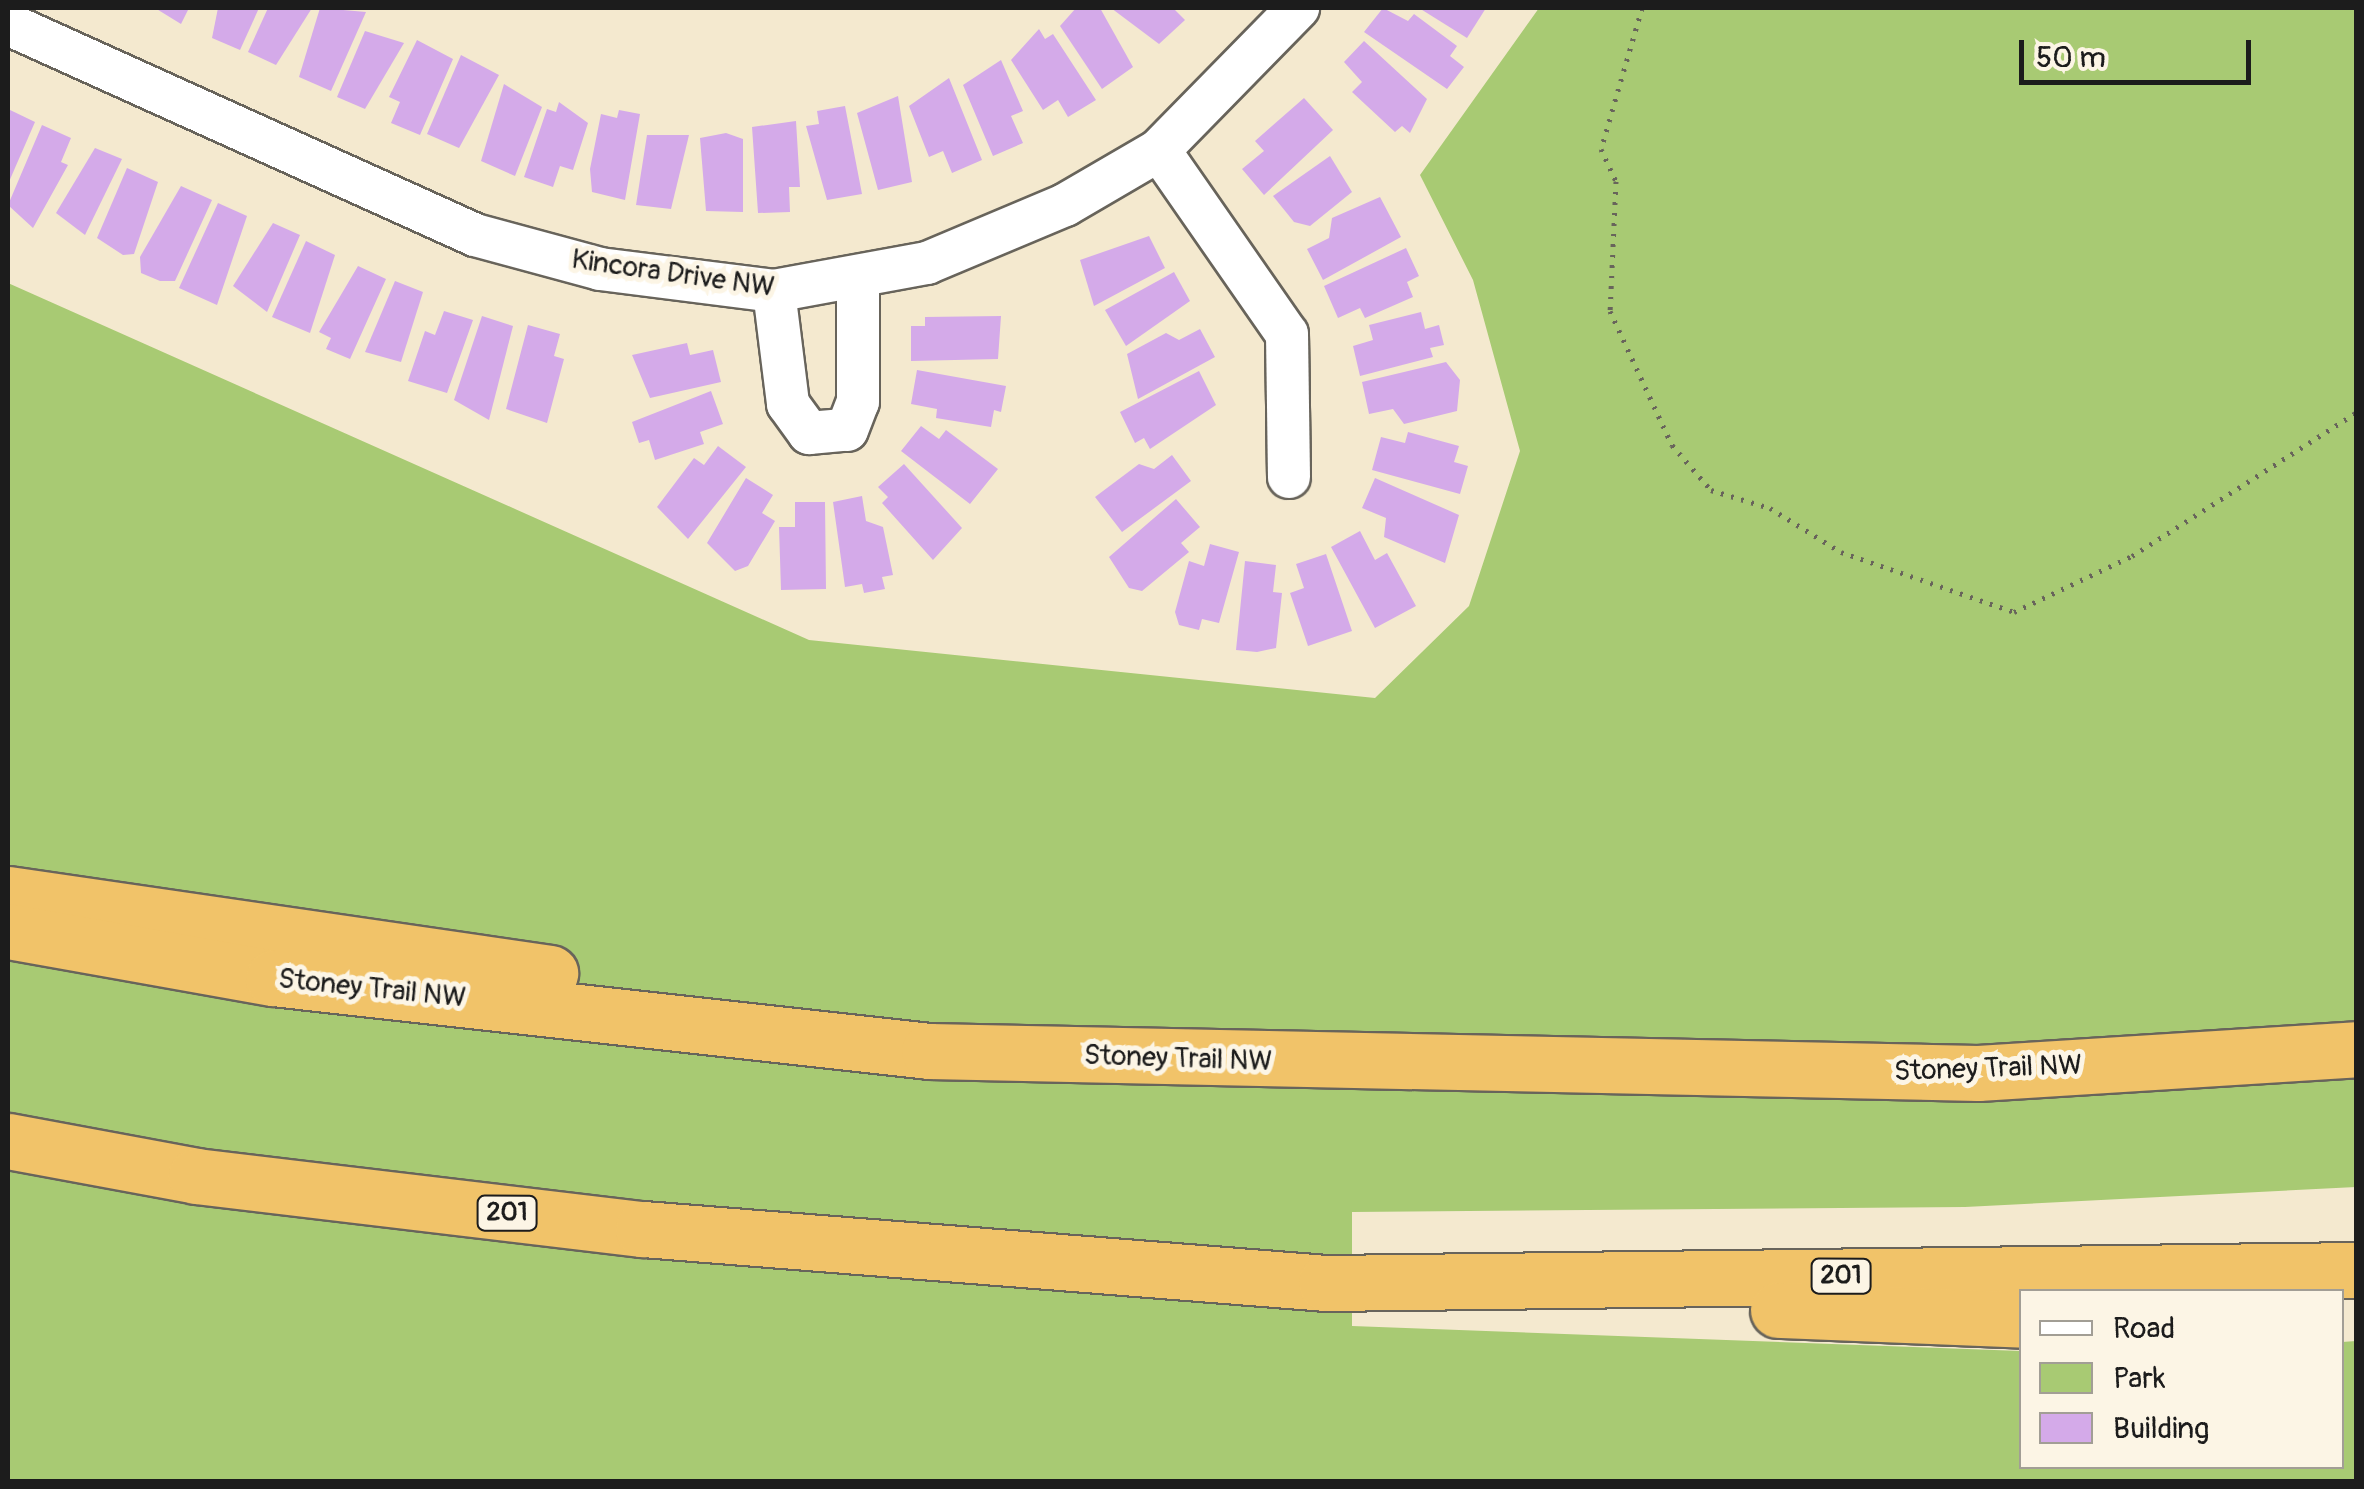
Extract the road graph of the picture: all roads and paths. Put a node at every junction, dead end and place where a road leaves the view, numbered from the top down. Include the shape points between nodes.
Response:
1 (1298, 8) edge
2 (1642, 8) edge
3 (8, 24) edge
4 (1159, 150) junction
5 (858, 279) junction
6 (774, 291) junction
7 (2356, 413) edge
8 (1288, 477) dead end
9 (8, 894) edge
10 (8, 931) edge
11 (2356, 1017) edge
12 (2356, 1049) edge
13 (929, 1051) junction
14 (1978, 1073) junction
15 (8, 1141) edge
16 (2356, 1270) edge
17 (1326, 1283) junction
18 (2019, 1320) edge

1 - 4 street, Kincora Drive NW
2 - 7 path via 1601,149 1616,181 1610,311 1672,445 1711,490 1770,508 1841,552 2014,612 2132,556
3 - 6 street, Kincora Drive NW via 475,235 600,269
4 - 5 street, Kincora Drive NW via 1064,205 927,262
4 - 8 street via 1287,334
5 - 6 street, Kincora Drive NW
5 - 6 street via 858,402 847,430 808,433 788,404
9 - 13 highway via 771,1005
10 - 13 highway, Stoney Trail NW via 273,978
11 - 14 highway
12 - 14 highway, Stoney Trail NW
13 - 14 highway, Stoney Trail NW
15 - 17 highway, 201 via 196,1176 643,1229
16 - 17 highway, 201
17 - 18 highway

